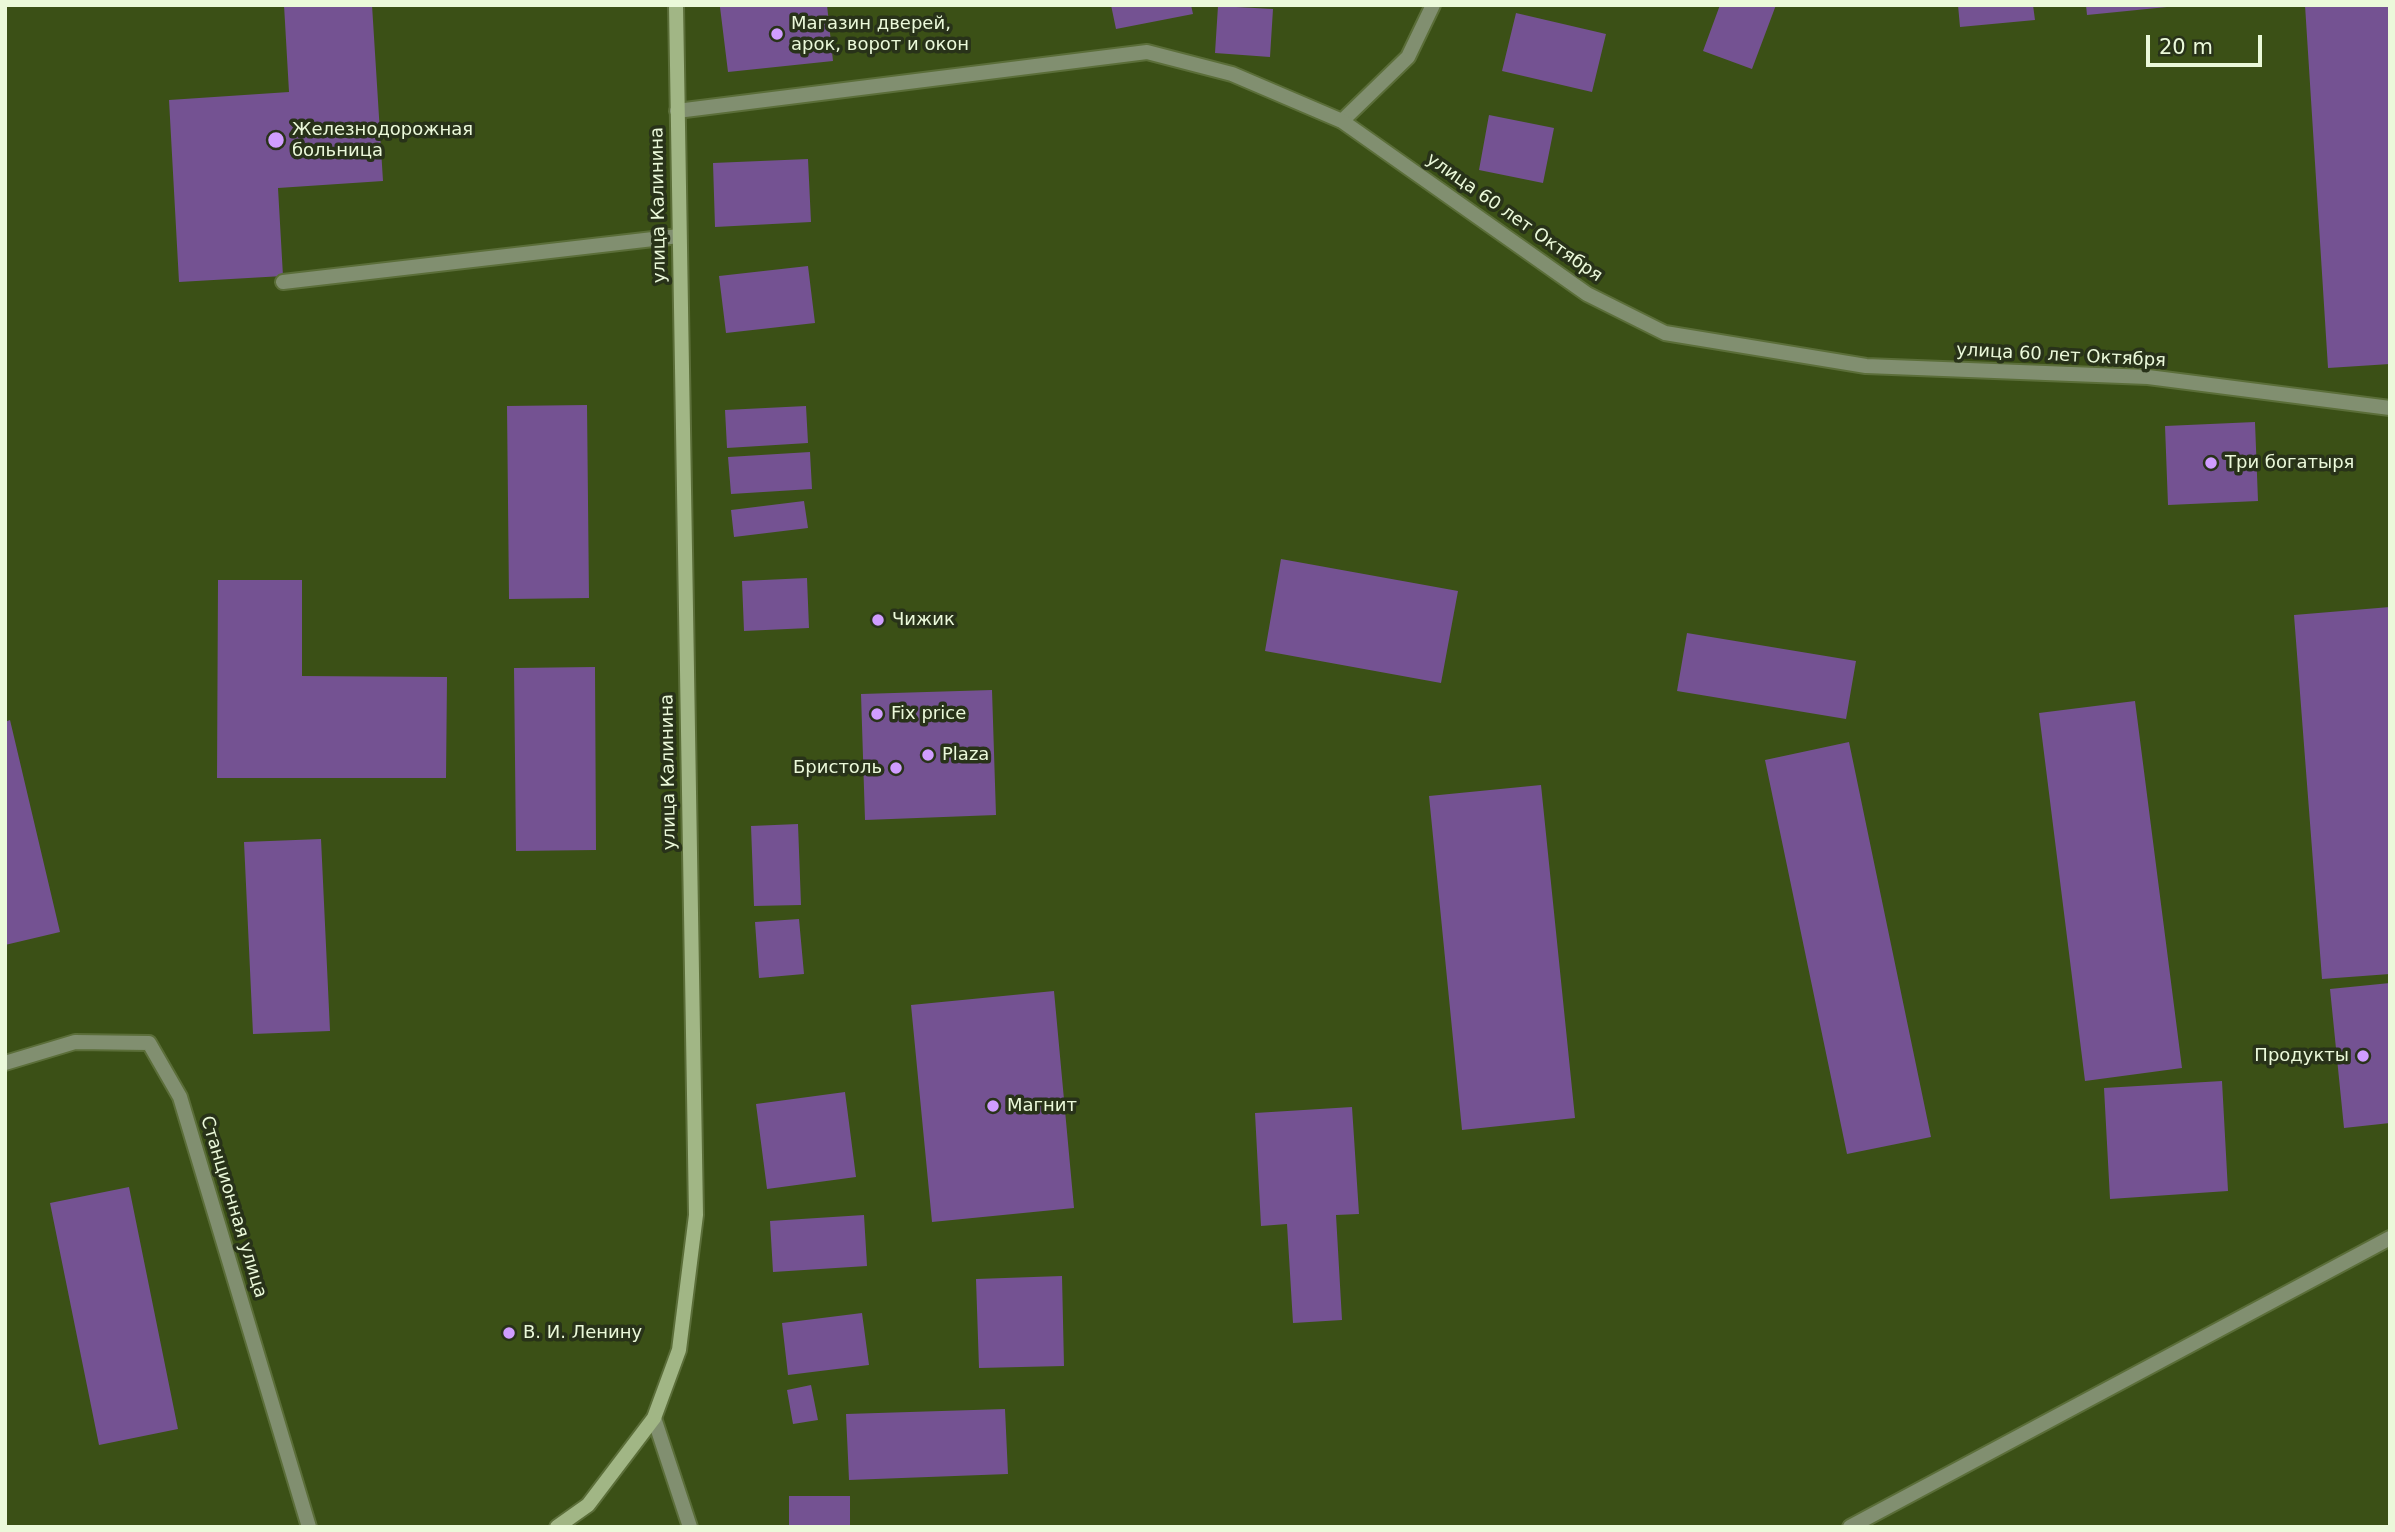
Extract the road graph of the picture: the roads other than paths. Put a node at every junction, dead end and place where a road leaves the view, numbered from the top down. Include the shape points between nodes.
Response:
1 (676, 5) edge
2 (1433, 5) edge
3 (677, 111) junction
4 (1342, 121) junction
5 (679, 236) junction
6 (283, 282) dead end
7 (2390, 408) edge
8 (5, 1063) edge
9 (2390, 1238) edge
10 (654, 1418) junction
11 (309, 1527) edge
12 (557, 1527) edge
13 (690, 1527) edge
14 (1850, 1527) edge

1 - 3 main road, улица Калинина
2 - 4 street via 1408,57
3 - 4 street, улица 60 лет Октября via 1147,52 1232,74
3 - 5 main road, улица Калинина
4 - 7 street, улица 60 лет Октября via 1587,294 1665,332 1866,366 2148,377
5 - 6 street
5 - 10 main road, улица Калинина via 696,1215 679,1350
8 - 11 street, Станционная улица via 75,1042 149,1044 180,1097
9 - 14 street
10 - 12 main road, улица Калинина via 588,1505
10 - 13 street

